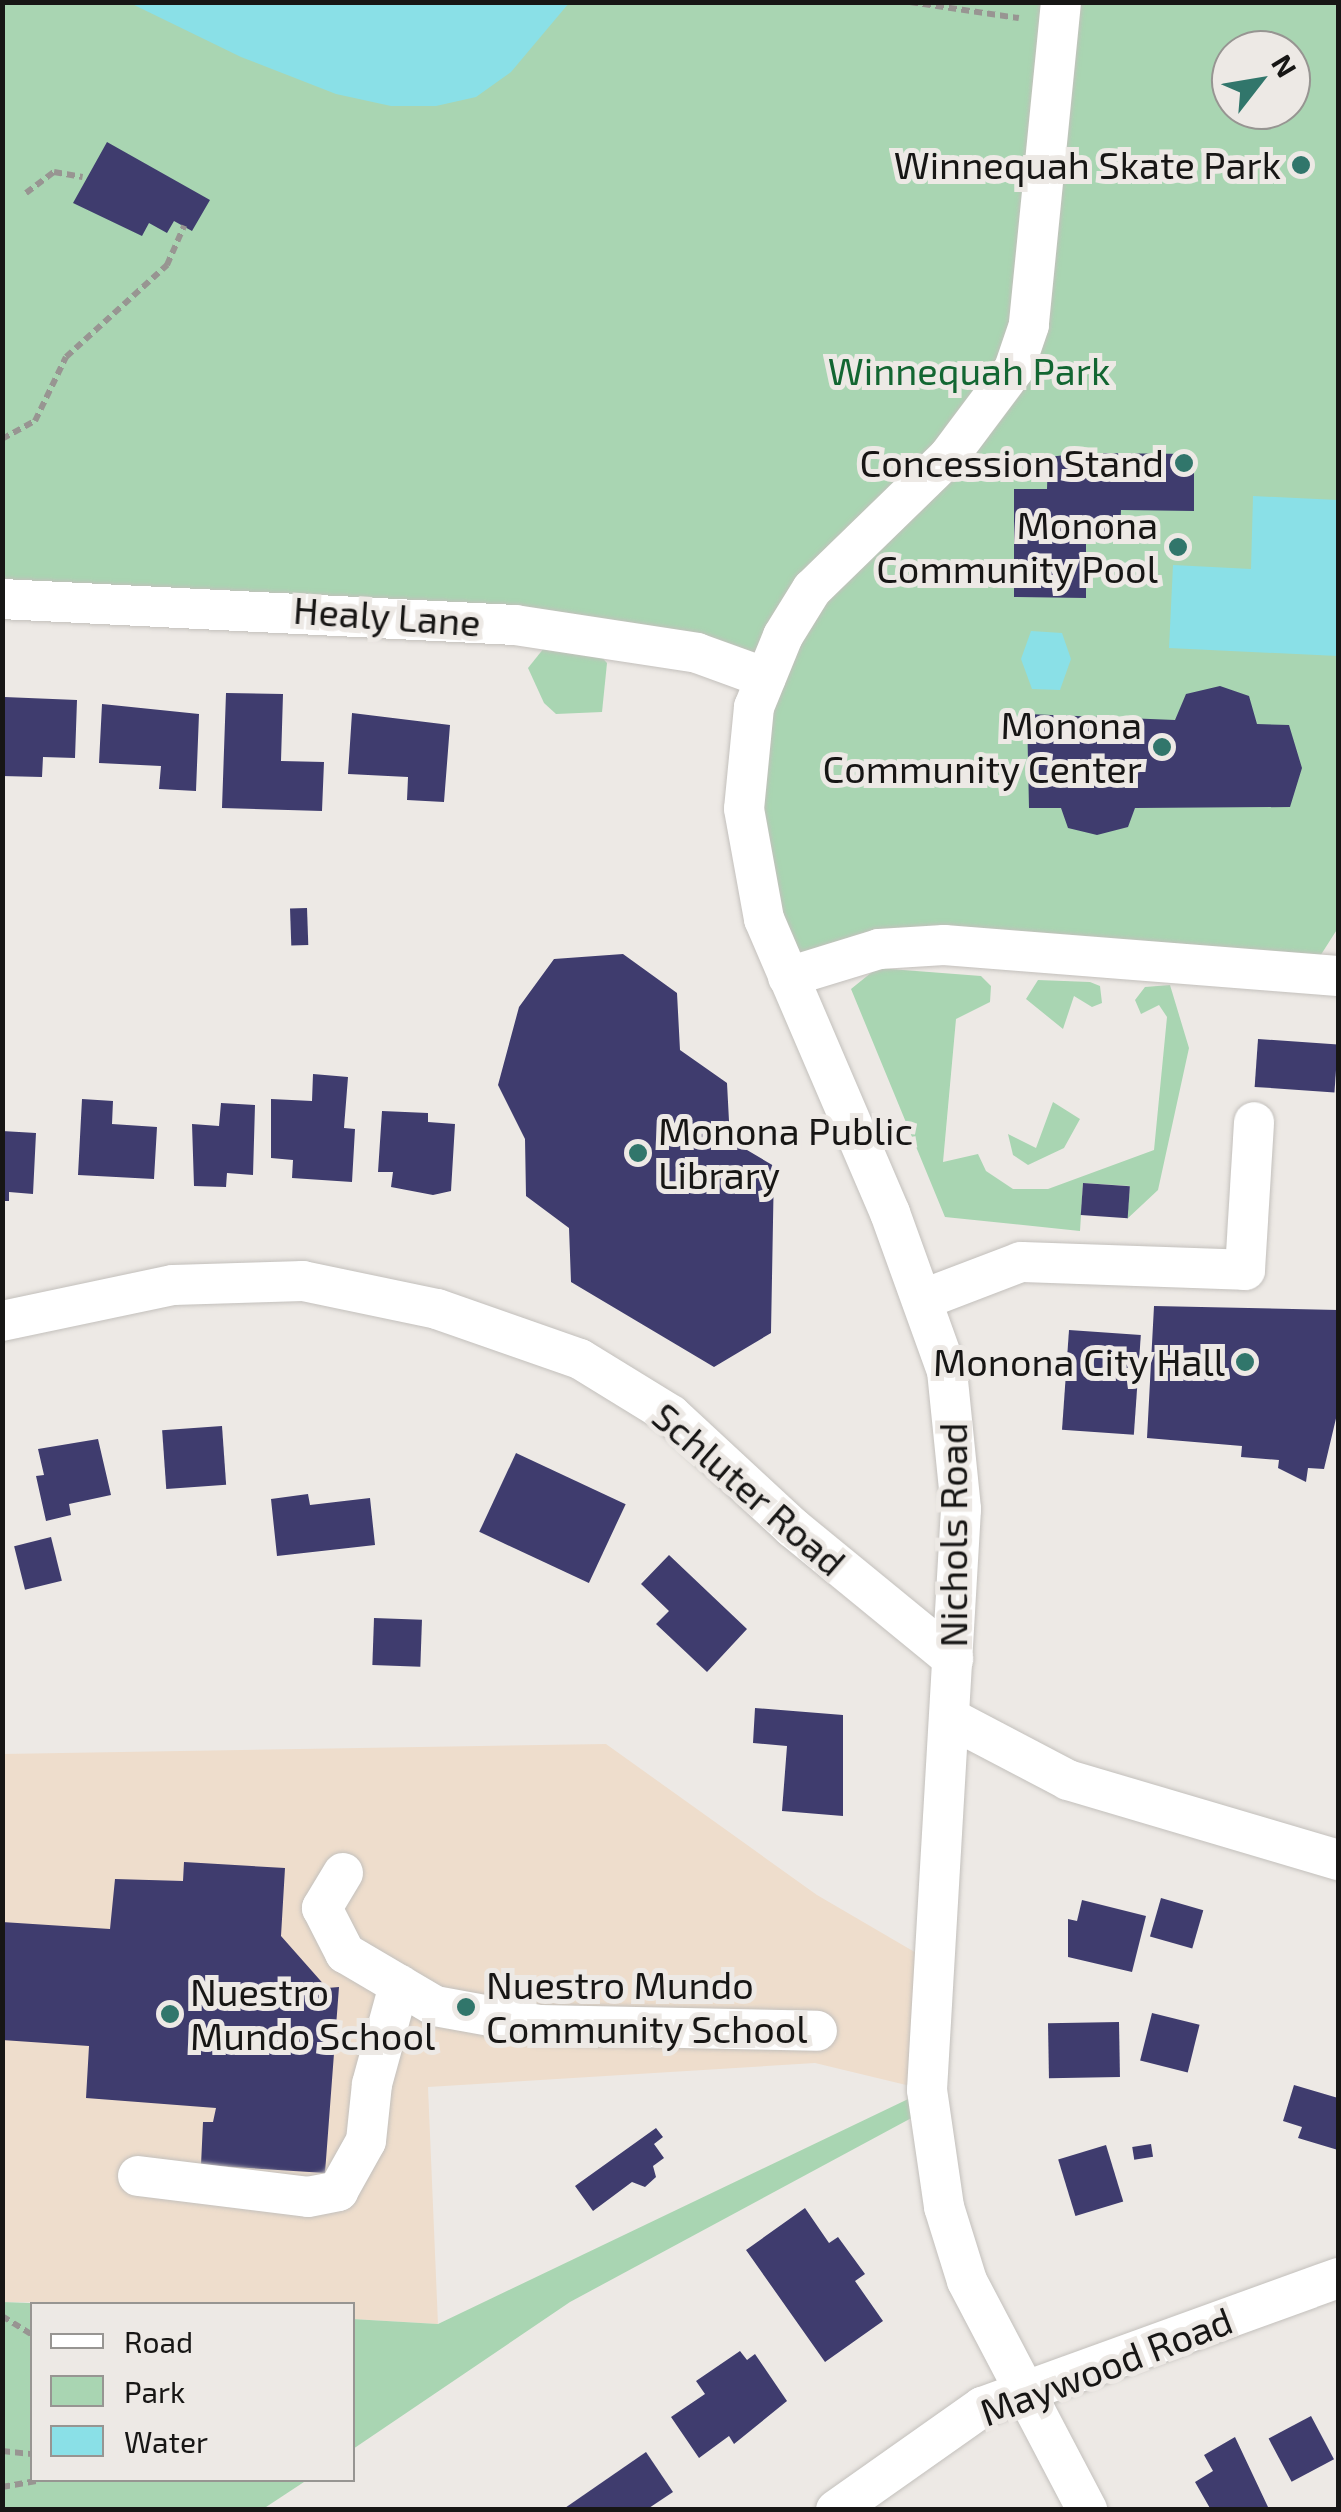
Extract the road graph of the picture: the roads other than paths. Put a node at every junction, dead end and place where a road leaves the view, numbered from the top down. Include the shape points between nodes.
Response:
1 (1061, 13) edge
2 (2, 599) edge
3 (766, 678) junction
4 (1338, 976) edge
5 (788, 977) junction
6 (1254, 1122) dead end
7 (924, 1299) junction
8 (2, 1321) edge
9 (953, 1659) junction
10 (950, 1718) junction
11 (1338, 1860) edge
12 (344, 1873) dead end
13 (399, 1985) junction
14 (817, 2031) dead end
15 (138, 2176) dead end
16 (1338, 2278) edge
17 (1020, 2390) junction
18 (836, 2510) edge
19 (1087, 2510) edge

1 - 3 street, Nichols Road via 1030,325 1014,369 949,456 812,589
2 - 3 street, Healy Lane via 515,625 697,653
3 - 5 street, Nichols Road via 754,707 744,810 764,919
4 - 5 street via 944,945 879,949
5 - 7 street, Nichols Road
6 - 7 street via 1246,1270 1020,1262
7 - 9 street, Nichols Road via 958,1430
8 - 9 street, Schluter Road via 173,1285 304,1280 438,1309 580,1360 671,1416 792,1528
9 - 10 street, Nichols Road
10 - 11 street via 1068,1780
10 - 17 street, Nichols Road via 927,2090 944,2207 967,2282
12 - 13 street via 322,1908 346,1953
13 - 14 street via 435,2006 540,2025
13 - 15 street via 372,2084 366,2140 338,2191 308,2197
16 - 17 street, Maywood Road
17 - 18 street, Maywood Road via 982,2407
17 - 19 street, Nichols Road

